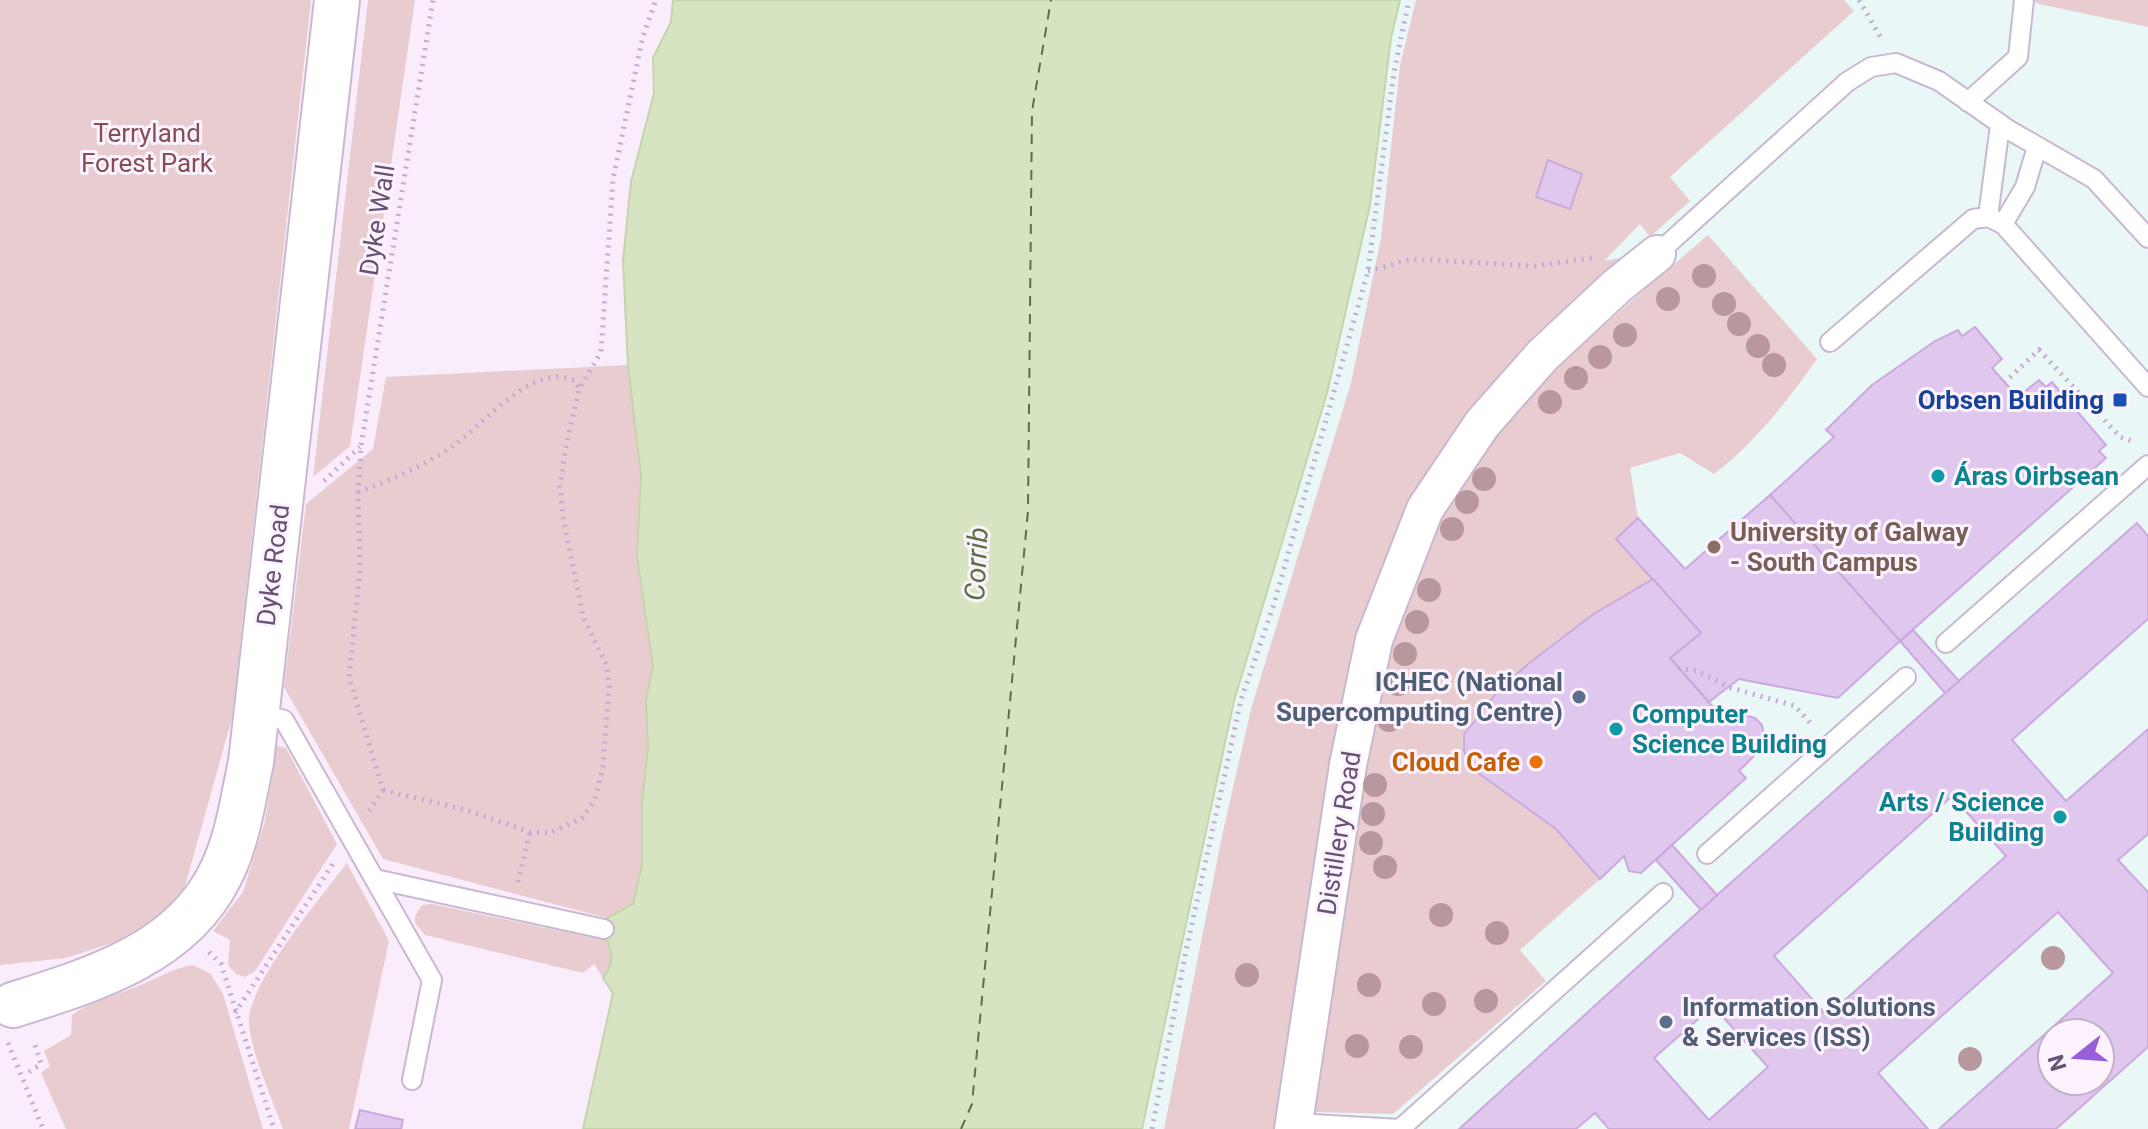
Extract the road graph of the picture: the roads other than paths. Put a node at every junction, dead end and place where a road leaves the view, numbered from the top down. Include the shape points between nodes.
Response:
1 (337, 0) edge
2 (2024, 0) edge
3 (1968, 102) junction
4 (2000, 125) junction
5 (2037, 147) junction
6 (1996, 221) junction
7 (2148, 238) edge
8 (1657, 254) joint
9 (1830, 342) dead end
10 (2148, 387) edge
11 (2148, 465) edge
12 (1946, 643) dead end
13 (1906, 677) dead end
14 (256, 712) junction
15 (1707, 854) dead end
16 (375, 879) junction
17 (1663, 893) dead end
18 (604, 929) dead end
19 (9, 1021) road end
20 (412, 1080) dead end
21 (1294, 1126) edge

1 - 14 street, Dyke Road
2 - 3 lane via 2018,57
3 - 4 lane
3 - 8 lane via 1939,81 1896,63 1871,67 1847,82
4 - 5 lane
4 - 6 lane
5 - 6 lane via 2025,187
5 - 7 lane via 2094,179
6 - 9 lane via 1973,219
6 - 10 lane
8 - 21 street, Distillery Road via 1542,356 1482,424 1425,509 1374,640 1348,765
11 - 12 lane
13 - 15 lane
14 - 16 lane via 284,720
14 - 19 street, Dyke Road via 238,824 221,874 203,902 183,926 148,952
16 - 18 lane
16 - 20 lane via 432,980
17 - 21 lane via 1400,1129

